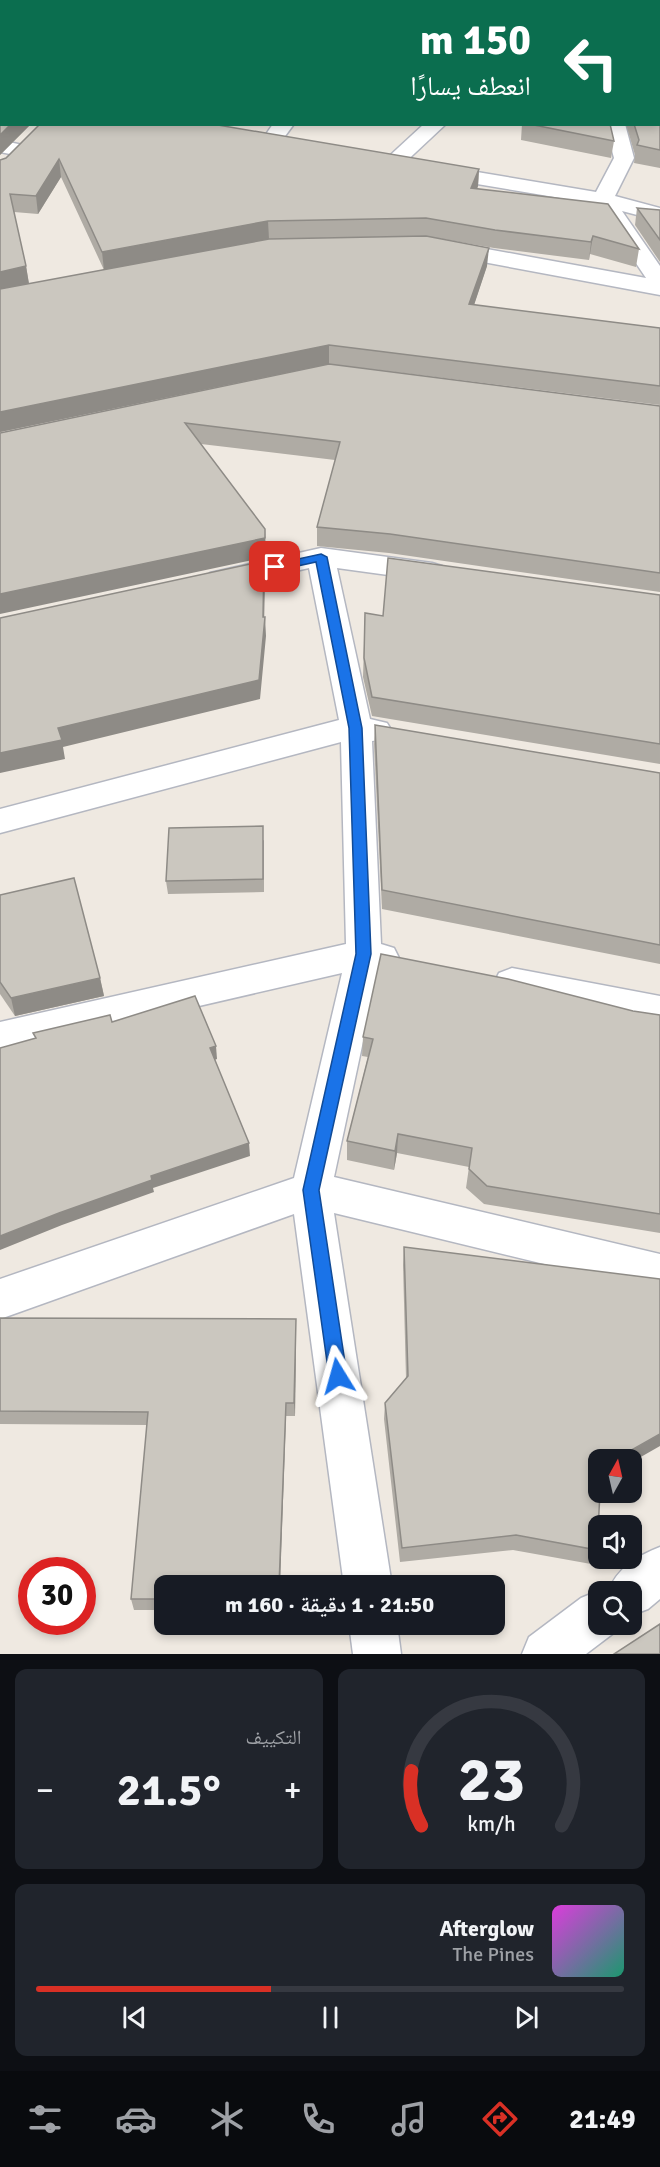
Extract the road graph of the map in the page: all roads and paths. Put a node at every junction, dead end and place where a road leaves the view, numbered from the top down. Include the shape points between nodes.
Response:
1 (283, 126) edge
2 (434, 126) edge
3 (616, 126) edge
4 (248, 140) edge
5 (270, 143) junction
6 (0, 146) edge
7 (293, 148) edge
8 (370, 161) edge
9 (392, 164) junction
10 (0, 170) edge
11 (603, 199) junction
12 (660, 215) edge
13 (425, 245) edge
14 (660, 283) edge
15 (660, 288) edge
16 (321, 557) junction
17 (461, 576) edge
18 (195, 584) edge
19 (356, 728) junction
20 (402, 735) edge
21 (0, 821) edge
22 (364, 954) junction
23 (409, 963) edge
24 (478, 976) edge
25 (660, 1011) edge
26 (0, 1037) edge
27 (311, 1190) junction
28 (660, 1273) edge
29 (0, 1299) edge
30 (660, 1570) edge
31 (366, 1575) edge
32 (642, 1584) edge
33 (588, 1622) edge
34 (374, 1635) edge
35 (377, 1654) edge
36 (546, 1654) edge

1 - 5 street
2 - 9 street
3 - 11 street via 624,158
4 - 5 street
5 - 7 street
6 - 10 street via 27,144
8 - 9 street
9 - 11 street
11 - 12 street
11 - 14 street
13 - 15 street
16 - 17 street
16 - 18 street
16 - 19 street
19 - 20 street
19 - 21 street
19 - 22 street
22 - 23 street
22 - 26 street
22 - 27 street
24 - 25 street
27 - 28 street
27 - 29 street
27 - 31 street
30 - 32 street
33 - 36 street
34 - 35 street

